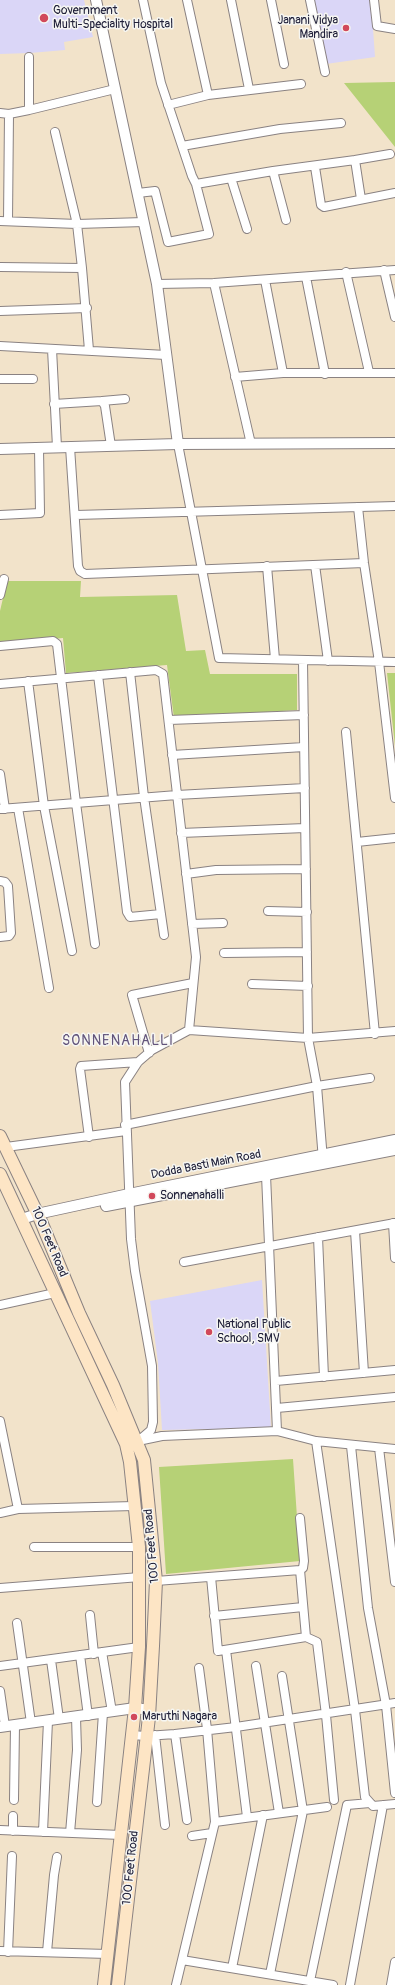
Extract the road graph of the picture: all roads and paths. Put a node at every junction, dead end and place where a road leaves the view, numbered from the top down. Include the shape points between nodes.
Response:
1 (96, 0) edge
2 (143, 0) edge
3 (187, 0) edge
4 (231, 0) edge
5 (271, 0) edge
6 (310, 0) edge
7 (374, 0) edge
8 (395, 29) edge
9 (29, 57) dead end
10 (284, 64) dead end
11 (325, 72) dead end
12 (301, 84) dead end
13 (115, 89) junction
14 (249, 89) junction
15 (208, 95) junction
16 (168, 105) junction
17 (29, 110) junction
18 (0, 113) edge
19 (9, 114) junction
20 (341, 123) dead end
21 (55, 132) dead end
22 (182, 146) junction
23 (390, 154) dead end
24 (355, 160) junction
25 (315, 167) junction
26 (273, 171) junction
27 (231, 178) junction
28 (196, 184) junction
29 (395, 193) edge
30 (138, 194) junction
31 (361, 199) junction
32 (286, 220) dead end
33 (4, 221) edge
34 (144, 222) junction
35 (77, 224) junction
36 (247, 229) dead end
37 (0, 267) edge
38 (82, 268) junction
39 (384, 270) junction
40 (395, 270) edge
41 (346, 272) junction
42 (306, 277) junction
43 (265, 280) junction
44 (214, 283) junction
45 (157, 284) junction
46 (87, 308) junction
47 (0, 311) edge
48 (395, 317) edge
49 (0, 346) edge
50 (52, 348) junction
51 (89, 350) junction
52 (166, 355) junction
53 (369, 372) junction
54 (395, 373) edge
55 (283, 374) junction
56 (325, 374) junction
57 (235, 377) junction
58 (0, 379) edge
59 (33, 379) dead end
60 (125, 399) dead end
61 (102, 401) junction
62 (54, 404) junction
63 (395, 443) edge
64 (178, 444) junction
65 (251, 444) junction
66 (111, 446) junction
67 (57, 447) junction
68 (70, 447) junction
69 (39, 448) junction
70 (0, 449) edge
71 (395, 506) edge
72 (358, 507) junction
73 (191, 512) junction
74 (0, 515) edge
75 (76, 515) junction
76 (364, 564) junction
77 (314, 565) junction
78 (267, 566) junction
79 (202, 570) junction
80 (4, 578) dead end
81 (0, 595) edge
82 (0, 646) edge
83 (275, 659) junction
84 (303, 660) junction
85 (328, 660) junction
86 (379, 662) junction
87 (395, 662) edge
88 (130, 672) junction
89 (98, 675) junction
90 (61, 678) junction
91 (28, 681) junction
92 (0, 684) edge
93 (304, 715) junction
94 (169, 720) junction
95 (346, 732) dead end
96 (304, 747) junction
97 (172, 755) junction
98 (0, 774) edge
99 (305, 788) junction
100 (177, 795) junction
101 (144, 797) junction
102 (395, 798) edge
103 (112, 800) junction
104 (76, 803) junction
105 (44, 806) junction
106 (18, 808) junction
107 (2, 809) edge
108 (305, 828) junction
109 (181, 833) junction
110 (395, 838) edge
111 (357, 842) junction
112 (306, 869) junction
113 (186, 874) junction
114 (0, 881) edge
115 (268, 911) dead end
116 (307, 912) junction
117 (161, 914) junction
118 (223, 923) dead end
119 (192, 924) junction
120 (164, 935) dead end
121 (0, 937) edge
122 (95, 944) dead end
123 (72, 951) dead end
124 (307, 952) junction
125 (224, 953) dead end
126 (193, 983) junction
127 (252, 984) dead end
128 (308, 986) junction
129 (49, 988) dead end
130 (189, 1030) junction
131 (395, 1031) edge
132 (375, 1034) junction
133 (308, 1038) junction
134 (149, 1053) junction
135 (138, 1062) junction
136 (370, 1078) dead end
137 (317, 1086) junction
138 (126, 1128) junction
139 (0, 1136) edge
140 (89, 1137) junction
141 (395, 1140) edge
142 (3, 1149) edge
143 (395, 1150) edge
144 (323, 1159) junction
145 (0, 1174) edge
146 (266, 1175) junction
147 (129, 1198) junction
148 (39, 1216) junction
149 (23, 1222) junction
150 (394, 1223) edge
151 (355, 1231) junction
152 (318, 1237) junction
153 (270, 1245) junction
154 (395, 1258) edge
155 (184, 1262) dead end
156 (55, 1293) junction
157 (0, 1305) edge
158 (395, 1370) edge
159 (364, 1373) junction
160 (324, 1377) junction
161 (276, 1381) junction
162 (395, 1396) edge
163 (277, 1408) junction
164 (0, 1421) edge
165 (277, 1431) junction
166 (316, 1441) junction
167 (132, 1443) junction
168 (351, 1446) junction
169 (379, 1448) junction
170 (395, 1449) edge
171 (134, 1506) junction
172 (18, 1510) junction
173 (0, 1512) edge
174 (300, 1518) dead end
175 (34, 1547) dead end
176 (139, 1547) junction
177 (300, 1570) junction
178 (140, 1577) junction
179 (211, 1577) junction
180 (156, 1581) junction
181 (395, 1582) edge
182 (0, 1588) edge
183 (302, 1607) junction
184 (90, 1615) dead end
185 (214, 1616) junction
186 (17, 1623) dead end
187 (306, 1637) junction
188 (139, 1647) junction
189 (226, 1650) junction
190 (98, 1653) junction
191 (80, 1656) junction
192 (51, 1660) junction
193 (22, 1664) junction
194 (0, 1666) edge
195 (256, 1666) dead end
196 (199, 1668) dead end
197 (282, 1676) dead end
198 (0, 1691) edge
199 (395, 1703) edge
200 (386, 1705) junction
201 (135, 1708) junction
202 (150, 1710) junction
203 (355, 1710) junction
204 (108, 1713) junction
205 (326, 1714) junction
206 (88, 1716) junction
207 (76, 1717) junction
208 (59, 1719) junction
209 (290, 1719) junction
210 (48, 1721) junction
211 (266, 1722) junction
212 (31, 1723) junction
213 (7, 1726) edge
214 (236, 1727) junction
215 (207, 1730) junction
216 (175, 1734) junction
217 (131, 1735) junction
218 (150, 1736) junction
219 (395, 1793) edge
220 (14, 1800) dead end
221 (334, 1800) dead end
222 (97, 1802) dead end
223 (370, 1803) junction
224 (395, 1804) edge
225 (383, 1806) junction
226 (327, 1807) dead end
227 (303, 1810) junction
228 (279, 1813) junction
229 (263, 1815) junction
230 (13, 1816) dead end
231 (247, 1817) junction
232 (187, 1820) dead end
233 (215, 1822) junction
234 (165, 1825) dead end
235 (0, 1830) edge
236 (13, 1831) junction
237 (43, 1832) junction
238 (70, 1833) junction
239 (212, 1833) junction
240 (121, 1835) junction
241 (192, 1836) dead end
242 (12, 1856) dead end
243 (57, 1857) dead end
244 (4, 1951) edge
245 (47, 1952) junction
246 (108, 1954) junction
247 (182, 1960) junction
248 (395, 1962) edge
249 (232, 1968) junction
250 (270, 1974) junction
251 (310, 1981) junction
252 (104, 1985) edge
253 (118, 1985) edge
254 (176, 1985) edge
255 (333, 1985) edge
256 (350, 1985) edge
257 (391, 1985) edge

1 - 13 street
2 - 16 street
3 - 15 street
4 - 14 street
5 - 10 street
6 - 11 street
7 - 8 street via 376,26
9 - 17 street
12 - 14 street
13 - 17 street
13 - 30 street
14 - 15 street
15 - 16 street
16 - 22 street
17 - 19 street
18 - 19 street
19 - 33 street
20 - 22 street via 280,129
21 - 35 street
22 - 28 street
23 - 24 street
24 - 25 street
24 - 31 street
25 - 26 street
25 - 31 street via 321,205 324,207
26 - 27 street
26 - 32 street
27 - 28 street
27 - 36 street
28 - 30 street via 209,234 168,242 155,191
29 - 31 street
30 - 34 street
33 - 35 street
34 - 35 street
34 - 45 street
35 - 38 street
37 - 38 street
38 - 46 street
39 - 40 street
39 - 41 street
39 - 48 street
41 - 42 street
41 - 53 street
42 - 43 street
42 - 56 street
43 - 44 street
43 - 55 street
44 - 45 street
44 - 57 street
45 - 52 street
46 - 47 street
46 - 51 street
49 - 50 street
50 - 51 street
50 - 62 street
51 - 52 street
52 - 64 street
53 - 54 street
53 - 56 street
55 - 56 street
55 - 57 street
57 - 65 street
58 - 59 street
60 - 61 street
61 - 62 street
61 - 66 street via 106,406
62 - 67 street
63 - 65 street
64 - 65 street
64 - 66 street
64 - 73 street
66 - 68 street
67 - 68 street
67 - 69 street
68 - 75 street
69 - 70 street
69 - 74 street via 40,513
71 - 72 street
72 - 73 street
72 - 76 street
73 - 75 street
73 - 79 street
75 - 79 street via 78,566 85,574
76 - 77 street
76 - 86 street
77 - 78 street
77 - 85 street
78 - 79 street
78 - 83 street
79 - 83 street via 220,658
80 - 81 street
82 - 90 street via 55,641 58,644
83 - 84 street
84 - 85 street
84 - 93 street
85 - 86 street
86 - 87 street
86 - 102 street
88 - 89 street
88 - 94 street via 156,670 163,674
88 - 101 street
89 - 90 street
89 - 103 street
90 - 91 street
90 - 104 street
91 - 92 street
91 - 105 street
93 - 94 street
93 - 96 street
94 - 97 street
95 - 111 street
96 - 97 street
96 - 99 street
97 - 100 street
98 - 107 street
99 - 100 street
99 - 108 street
100 - 101 street
100 - 109 street
101 - 103 street
101 - 117 street
103 - 104 street
103 - 117 street via 129,916
104 - 105 street
104 - 122 street
105 - 106 street
105 - 123 street
106 - 107 street
106 - 129 street
108 - 109 street
108 - 112 street
109 - 113 street
110 - 111 street
111 - 132 street
112 - 113 street via 216,870
112 - 116 street
113 - 119 street
114 - 121 street via 8,886 11,933 9,936
115 - 116 street
116 - 124 street
117 - 120 street
118 - 119 street
119 - 126 street via 196,956
124 - 125 street
124 - 128 street
126 - 130 street
126 - 134 street via 132,995
127 - 128 street
128 - 133 street
130 - 133 street
130 - 134 street
131 - 132 street
132 - 133 street
133 - 137 street
134 - 135 street
135 - 138 street via 125,1082
135 - 140 street via 81,1066
136 - 137 street
137 - 138 street
137 - 144 street
138 - 140 street
138 - 147 street
139 - 142 main road, 100 Feet Road
140 - 142 street
141 - 144 street, Dodda Basti Main Road
142 - 148 main road, 100 Feet Road
143 - 144 street, Dodda Basti Main Road
144 - 146 street, Dodda Basti Main Road
144 - 147 street, Dodda Basti Main Road
145 - 149 main road, 100 Feet Road
146 - 147 street, Dodda Basti Main Road
146 - 153 street
147 - 148 street, Dodda Basti Main Road
147 - 167 street via 135,1271 153,1381 151,1430
148 - 149 street, Dodda Basti Main Road
148 - 167 main road, 100 Feet Road via 79,1313 114,1385
149 - 156 main road, 100 Feet Road
150 - 151 street
150 - 154 street
151 - 152 street
151 - 159 street
152 - 153 street
152 - 160 street
153 - 155 street
153 - 161 street
156 - 157 street
156 - 167 main road, 100 Feet Road
158 - 159 street
159 - 160 street
160 - 161 street
161 - 163 street
162 - 163 street
163 - 165 street
164 - 172 street
165 - 166 street
165 - 167 street via 162,1436
166 - 168 street
166 - 203 street
167 - 171 main road, 100 Feet Road via 130,1462
167 - 180 main road, 100 Feet Road via 144,1460
168 - 169 street
168 - 200 street via 368,1608
169 - 170 street
169 - 181 street
171 - 172 street
171 - 176 main road, 100 Feet Road
172 - 173 street
174 - 177 street via 304,1564
175 - 176 street
176 - 178 main road, 100 Feet Road
177 - 179 street
177 - 183 street
178 - 182 street
178 - 188 main road, 100 Feet Road
179 - 180 street
179 - 185 street
180 - 202 main road, 100 Feet Road
183 - 185 street
183 - 187 street
184 - 190 street
185 - 189 street via 218,1651
186 - 193 street
187 - 189 street
187 - 205 street via 317,1642
188 - 190 street
188 - 201 main road, 100 Feet Road
189 - 214 street
190 - 191 street
190 - 204 street
191 - 192 street
191 - 206 street
192 - 193 street
192 - 208 street
193 - 194 street
193 - 212 street
195 - 211 street
196 - 215 street
197 - 209 street
198 - 213 street
199 - 200 street
200 - 203 street
200 - 219 street
201 - 202 street
201 - 204 street
201 - 217 main road, 100 Feet Road
202 - 218 main road, 100 Feet Road
203 - 205 street
203 - 223 street via 365,1797
204 - 206 street
204 - 222 street
205 - 209 street
205 - 221 street
206 - 207 street
207 - 208 street
207 - 238 street via 77,1750
208 - 210 street
209 - 211 street
209 - 227 street
210 - 212 street
210 - 237 street
211 - 214 street
211 - 228 street
212 - 213 street
213 - 220 street
214 - 215 street
214 - 231 street
215 - 216 street
215 - 233 street
216 - 218 street
216 - 232 street
217 - 218 street
217 - 240 main road, 100 Feet Road
218 - 234 street
218 - 253 main road, 100 Feet Road
223 - 225 street via 374,1806
223 - 251 street via 347,1805
224 - 225 street
225 - 256 street
226 - 227 street
227 - 228 street
227 - 250 street
228 - 229 street
229 - 231 street
229 - 249 street
230 - 236 street
231 - 233 street
233 - 239 street
235 - 236 street
236 - 237 street
237 - 238 street
238 - 240 street
239 - 241 street
239 - 247 street
240 - 246 main road, 100 Feet Road
242 - 244 street
243 - 245 street
244 - 245 street
245 - 246 street
246 - 252 main road, 100 Feet Road
247 - 249 street
247 - 254 street
248 - 257 street
249 - 250 street
250 - 251 street
251 - 255 street

